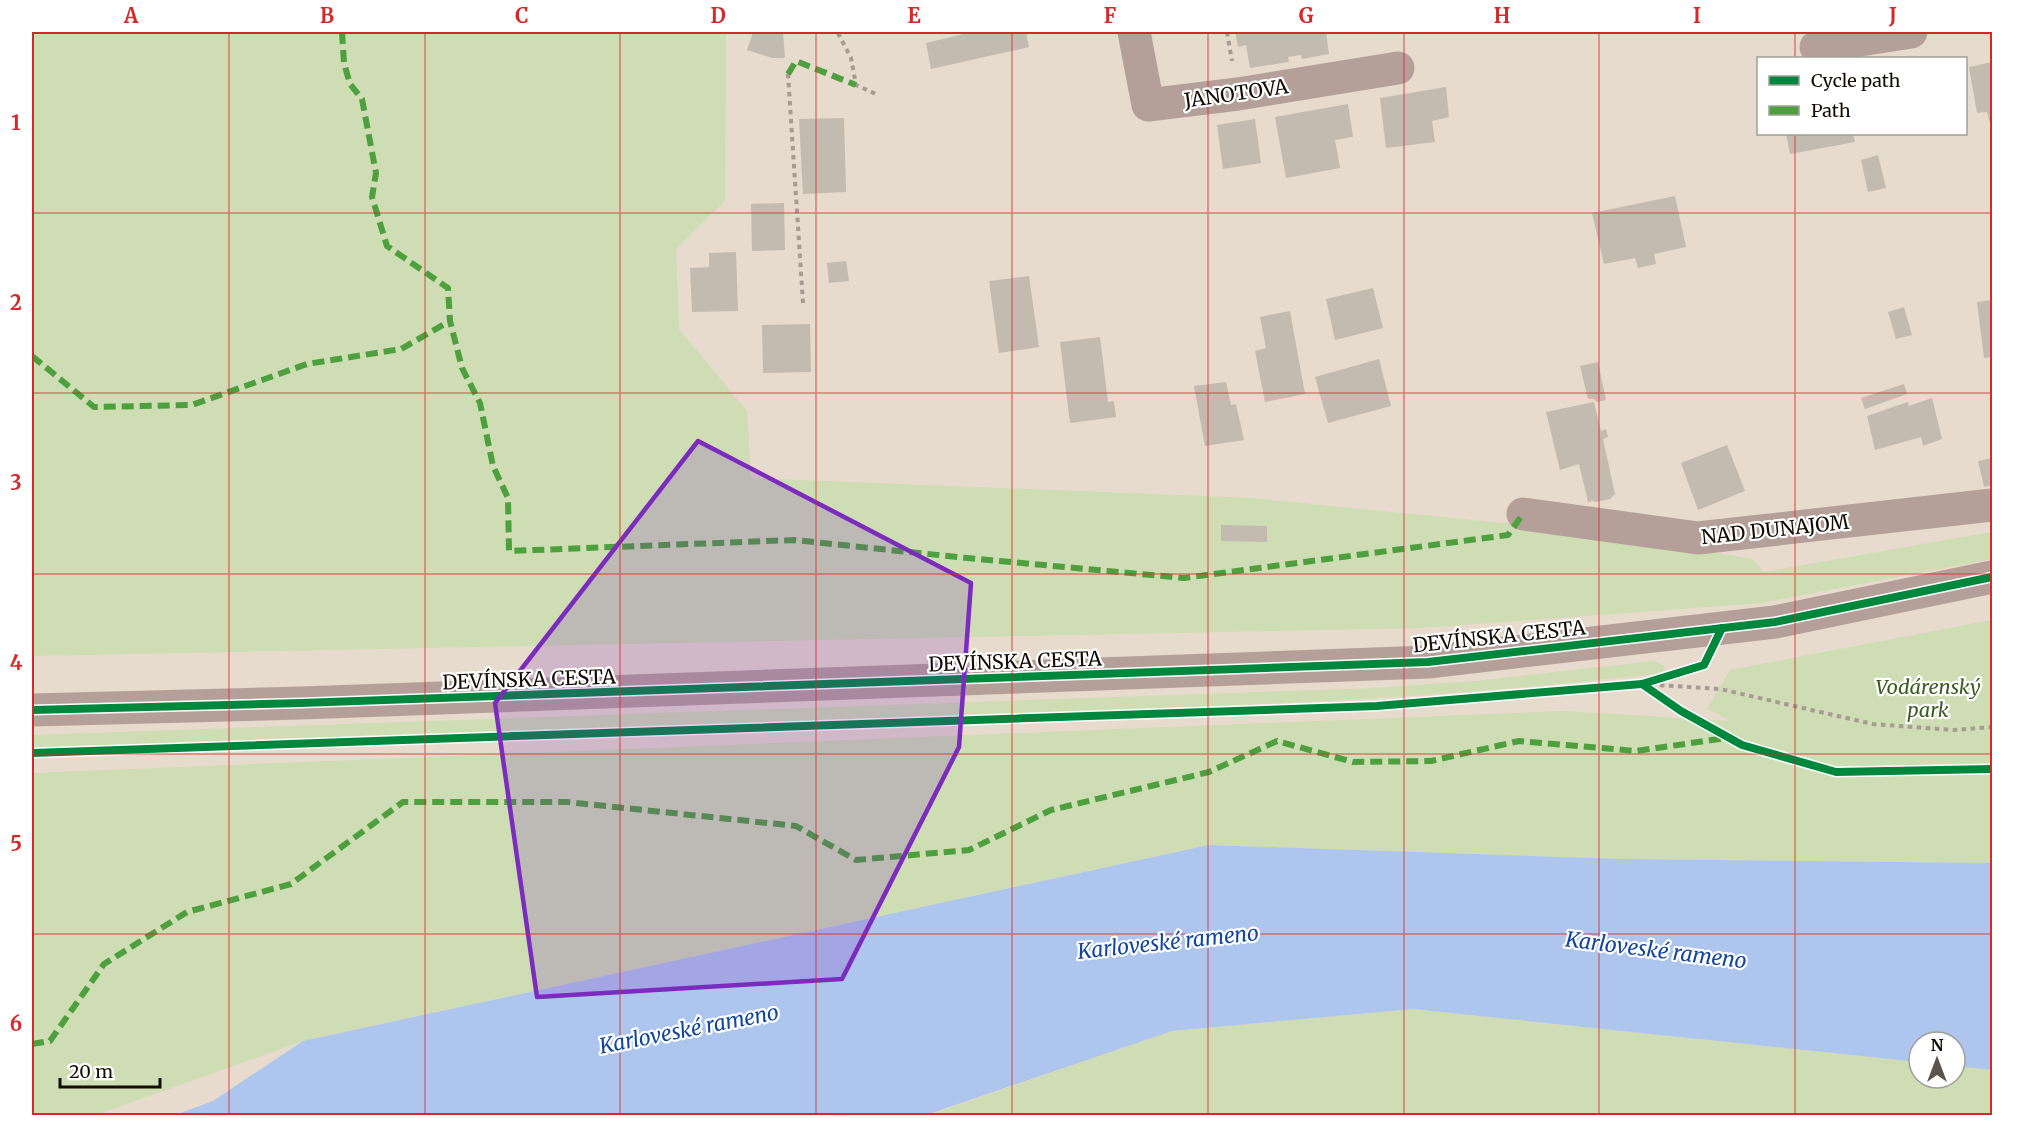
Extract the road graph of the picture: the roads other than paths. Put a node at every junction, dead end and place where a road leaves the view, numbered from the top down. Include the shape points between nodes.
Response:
1 (1134, 32) edge
2 (1911, 32) edge
3 (1816, 46) dead end
4 (1398, 68) dead end
5 (1992, 505) edge
6 (1523, 514) dead end
7 (1992, 578) edge
8 (32, 710) edge

1 - 4 street, JANOTOVA via 1148,105
2 - 3 street
5 - 6 street, NAD DUNAJOM via 1698,538
7 - 8 street, DEVÍNSKA CESTA via 1775,622 1428,662 301,704

